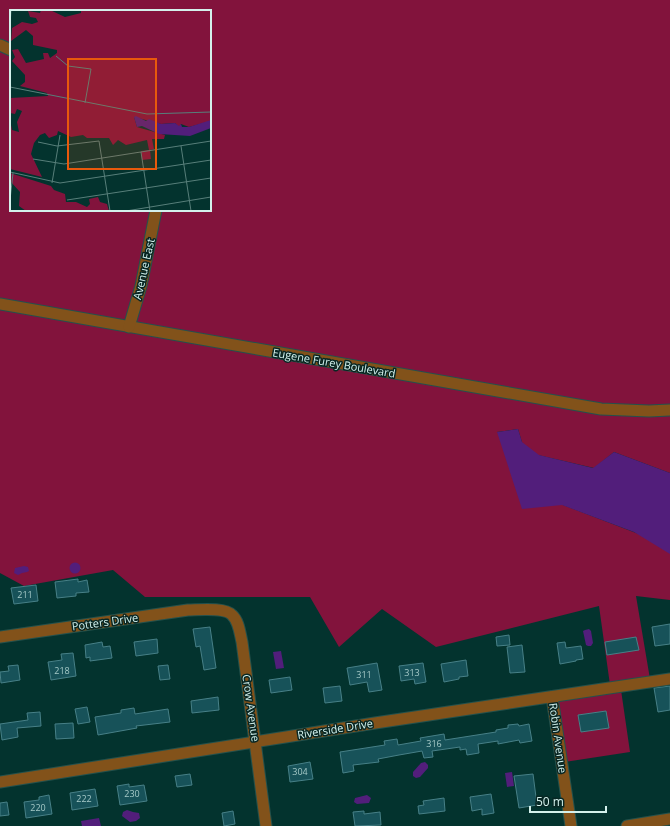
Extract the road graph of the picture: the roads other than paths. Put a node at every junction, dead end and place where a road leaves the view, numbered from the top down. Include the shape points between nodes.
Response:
1 (0, 45) edge
2 (10, 50) edge
3 (156, 211) edge
4 (0, 304) edge
5 (129, 327) junction
6 (670, 410) edge
7 (210, 610) joint
8 (0, 637) edge
9 (670, 679) edge
10 (552, 697) junction
11 (255, 742) junction
12 (0, 782) edge
13 (670, 819) edge
14 (266, 826) edge
15 (572, 826) edge
16 (627, 826) edge

1 - 2 street
3 - 5 street, Avenue East via 141,286
4 - 5 street, Eugene Furey Boulevard
5 - 6 street, Eugene Furey Boulevard via 601,409
7 - 8 street, Potters Drive via 188,610
7 - 11 street, Crow Avenue via 228,612 236,621 242,642
9 - 10 street, Riverside Drive
10 - 11 street, Riverside Drive
10 - 15 street, Robin Avenue
11 - 12 street, Riverside Drive
11 - 14 street, Crow Avenue
13 - 16 street

